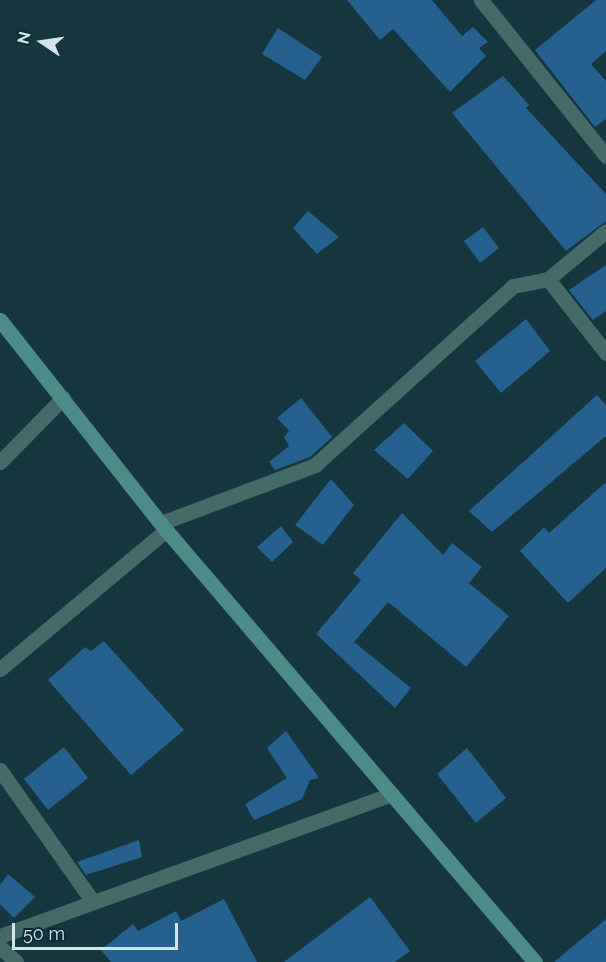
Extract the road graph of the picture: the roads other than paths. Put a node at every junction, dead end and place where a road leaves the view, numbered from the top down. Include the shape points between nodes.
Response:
1 (481, 0) edge
2 (606, 156) edge
3 (606, 231) edge
4 (548, 279) junction
5 (0, 320) edge
6 (606, 353) edge
7 (63, 398) junction
8 (0, 462) edge
9 (163, 527) junction
10 (0, 669) edge
11 (0, 770) edge
12 (392, 794) junction
13 (91, 899) junction
14 (0, 936) edge
15 (0, 947) edge
16 (16, 962) edge
17 (535, 962) edge

1 - 2 street
3 - 4 street
4 - 6 street
4 - 9 street via 513,286 315,465
5 - 7 main road
7 - 8 street
7 - 9 main road
9 - 10 street
9 - 12 main road
11 - 13 street
12 - 13 street
12 - 17 main road
13 - 14 street
15 - 16 street

